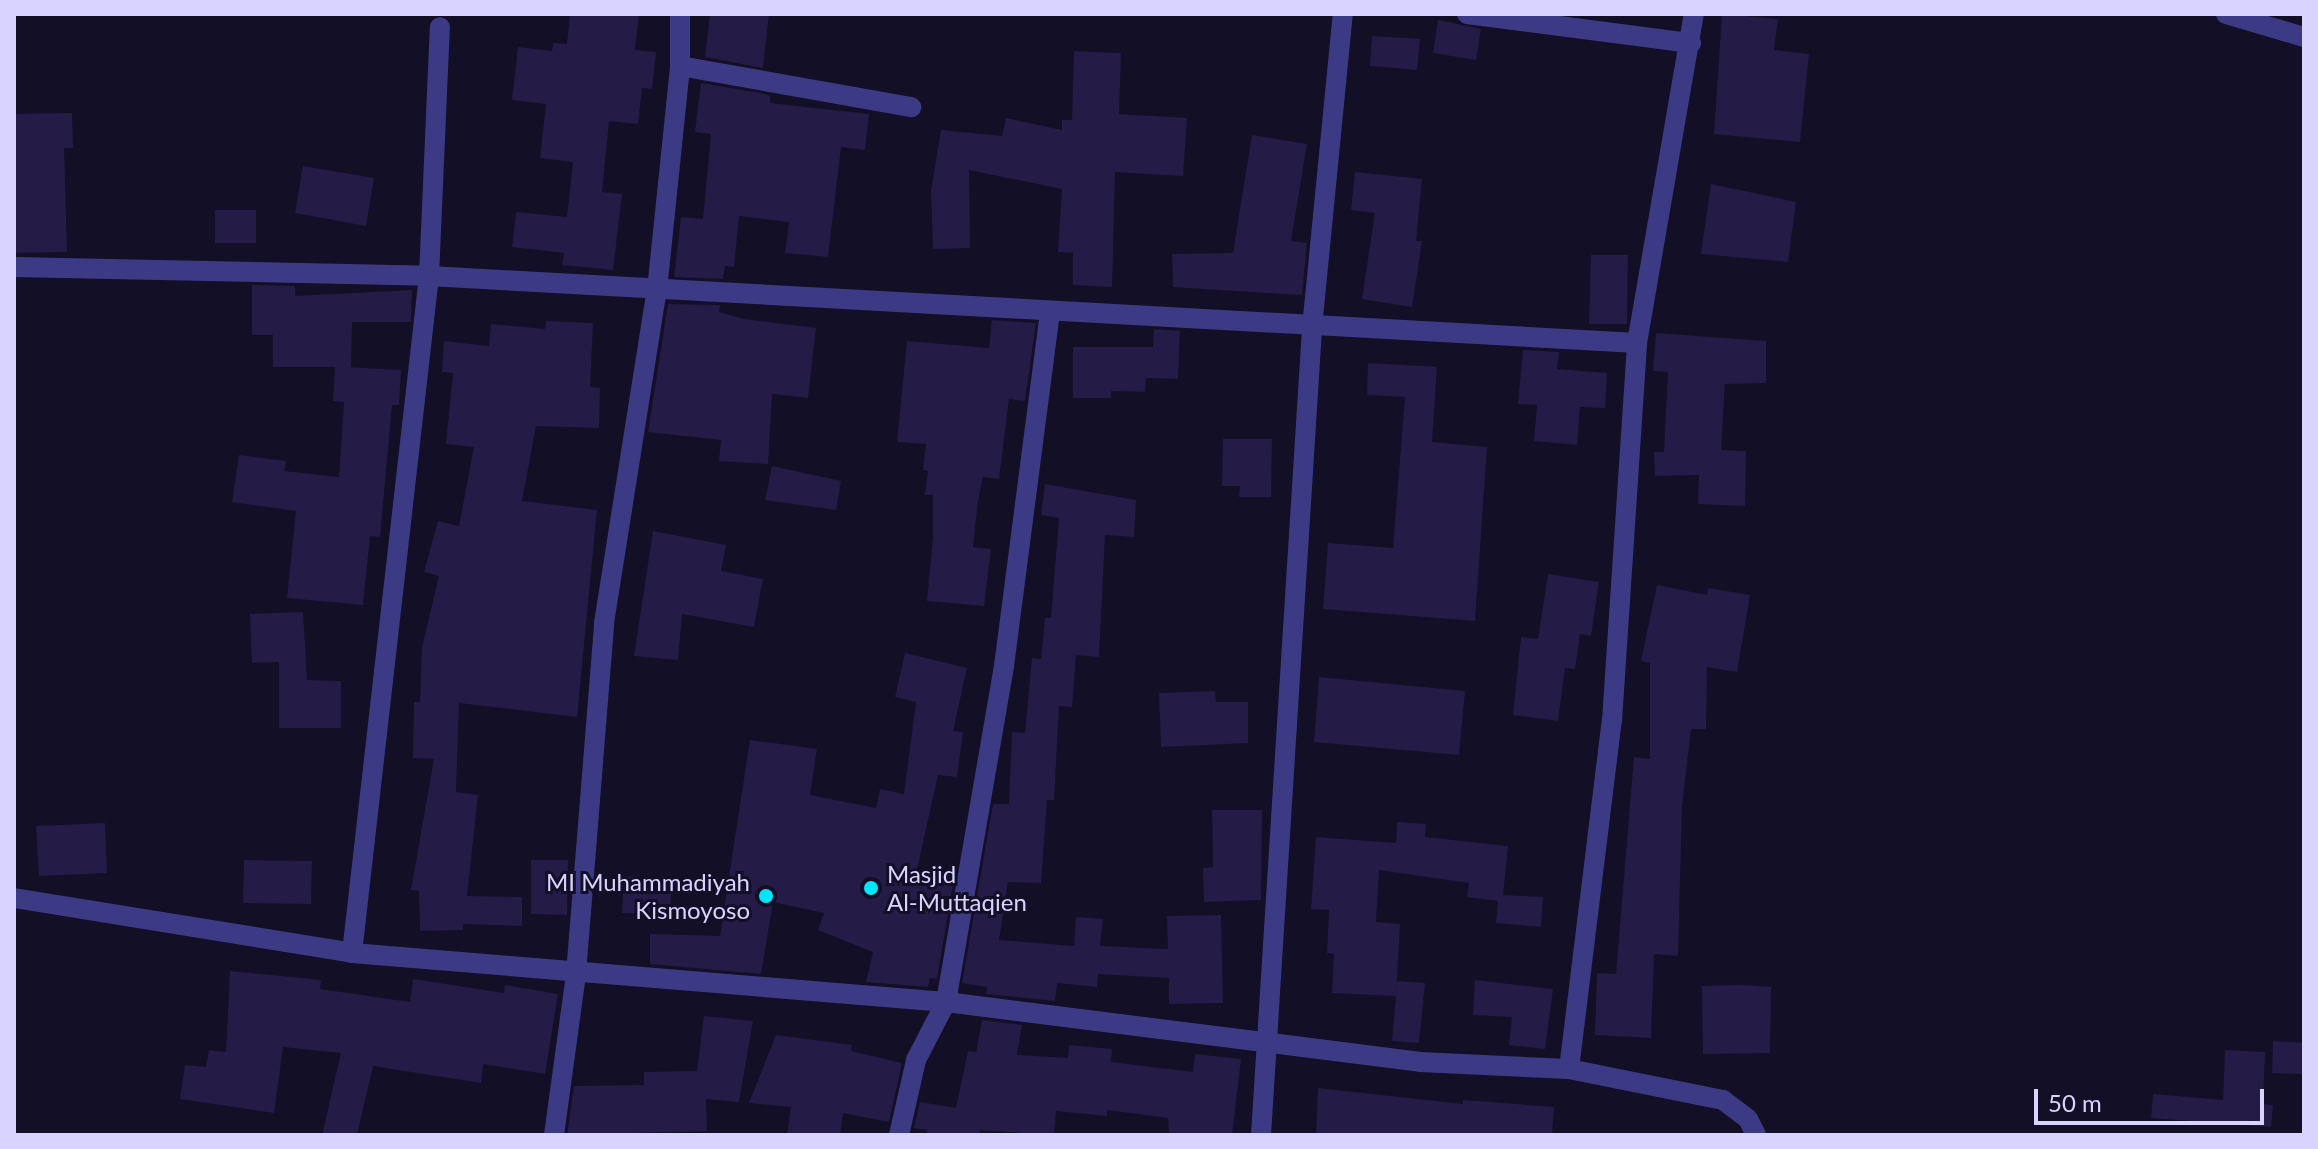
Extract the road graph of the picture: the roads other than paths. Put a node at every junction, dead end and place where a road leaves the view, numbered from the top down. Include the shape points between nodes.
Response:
1 (680, 14) edge
2 (1343, 14) edge
3 (1467, 14) edge
4 (1694, 14) edge
5 (2226, 14) edge
6 (440, 27) dead end
7 (2304, 37) edge
8 (1691, 43) junction
9 (680, 66) junction
10 (911, 107) dead end
11 (14, 267) edge
12 (429, 276) junction
13 (657, 290) junction
14 (1050, 313) junction
15 (1312, 328) junction
16 (1637, 343) junction
17 (14, 898) edge
18 (352, 953) junction
19 (576, 974) junction
20 (946, 1002) junction
21 (1268, 1045) junction
22 (1569, 1069) junction
23 (554, 1135) edge
24 (899, 1135) edge
25 (1261, 1135) edge
26 (1756, 1135) edge

1 - 9 street
2 - 15 street
3 - 8 street
4 - 8 street
5 - 7 street
6 - 12 street
8 - 16 street
9 - 10 street
9 - 13 street
11 - 12 street
12 - 13 street
12 - 18 street
13 - 14 street
13 - 19 street via 604,623
14 - 15 street
14 - 20 street via 1004,666
15 - 16 street
15 - 21 street
16 - 22 street via 1612,721
17 - 18 street
18 - 19 street
19 - 20 street
19 - 23 street
20 - 21 street
20 - 24 street via 916,1060
21 - 22 street via 1420,1062
21 - 25 street
22 - 26 street via 1723,1100 1748,1119

